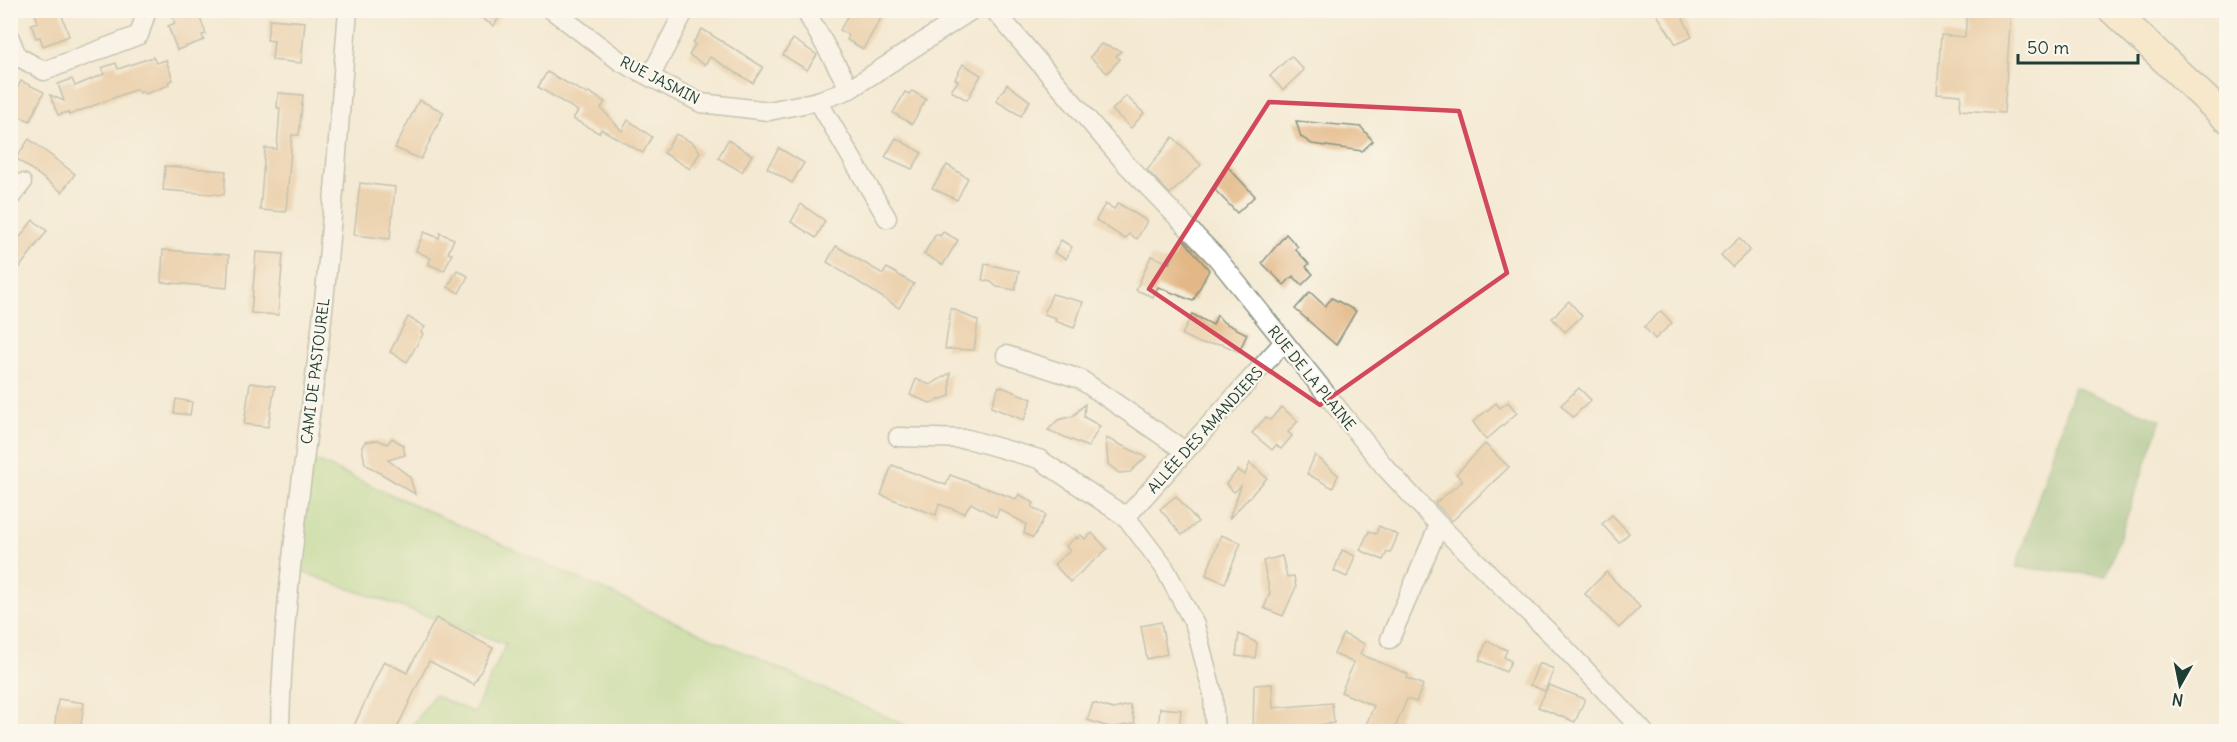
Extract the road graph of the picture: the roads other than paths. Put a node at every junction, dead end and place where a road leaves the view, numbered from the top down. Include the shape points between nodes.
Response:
1 (147, 10) edge
2 (348, 10) edge
3 (552, 10) edge
4 (685, 10) edge
5 (805, 10) edge
6 (972, 10) edge
7 (994, 10) edge
8 (2112, 10) edge
9 (10, 38) edge
10 (650, 77) junction
11 (850, 89) junction
12 (818, 100) junction
13 (2226, 118) edge
14 (22, 183) dead end
15 (10, 198) edge
16 (887, 218) dead end
17 (1283, 343) junction
18 (1006, 355) dead end
19 (897, 438) dead end
20 (1185, 451) junction
21 (1126, 518) junction
22 (1439, 525) junction
23 (1390, 639) dead end
24 (280, 732) edge
25 (1215, 732) edge
26 (1644, 732) edge

1 - 9 street via 140,35 44,71 17,56
2 - 24 street, CAMI DE PASTOUREL via 320,335 292,560
3 - 10 street, RUE JASMIN via 621,62
4 - 10 street
5 - 11 street
6 - 11 street, RUE JASMIN
7 - 17 street, RUE DE LA PLAINE via 1126,164 1217,258
8 - 13 street
10 - 12 street, RUE JASMIN via 701,103 769,111
11 - 12 street, RUE JASMIN
12 - 16 street
14 - 15 street
17 - 20 street, ALLÉE DES AMANDIERS
17 - 22 street, RUE DE LA PLAINE via 1384,466
18 - 20 street via 1080,379
19 - 21 street via 968,440 1039,459
20 - 21 street, ALLÉE DES AMANDIERS
21 - 25 street via 1164,567 1195,625 1213,694
22 - 23 street
22 - 26 street, RUE DE LA PLAINE

